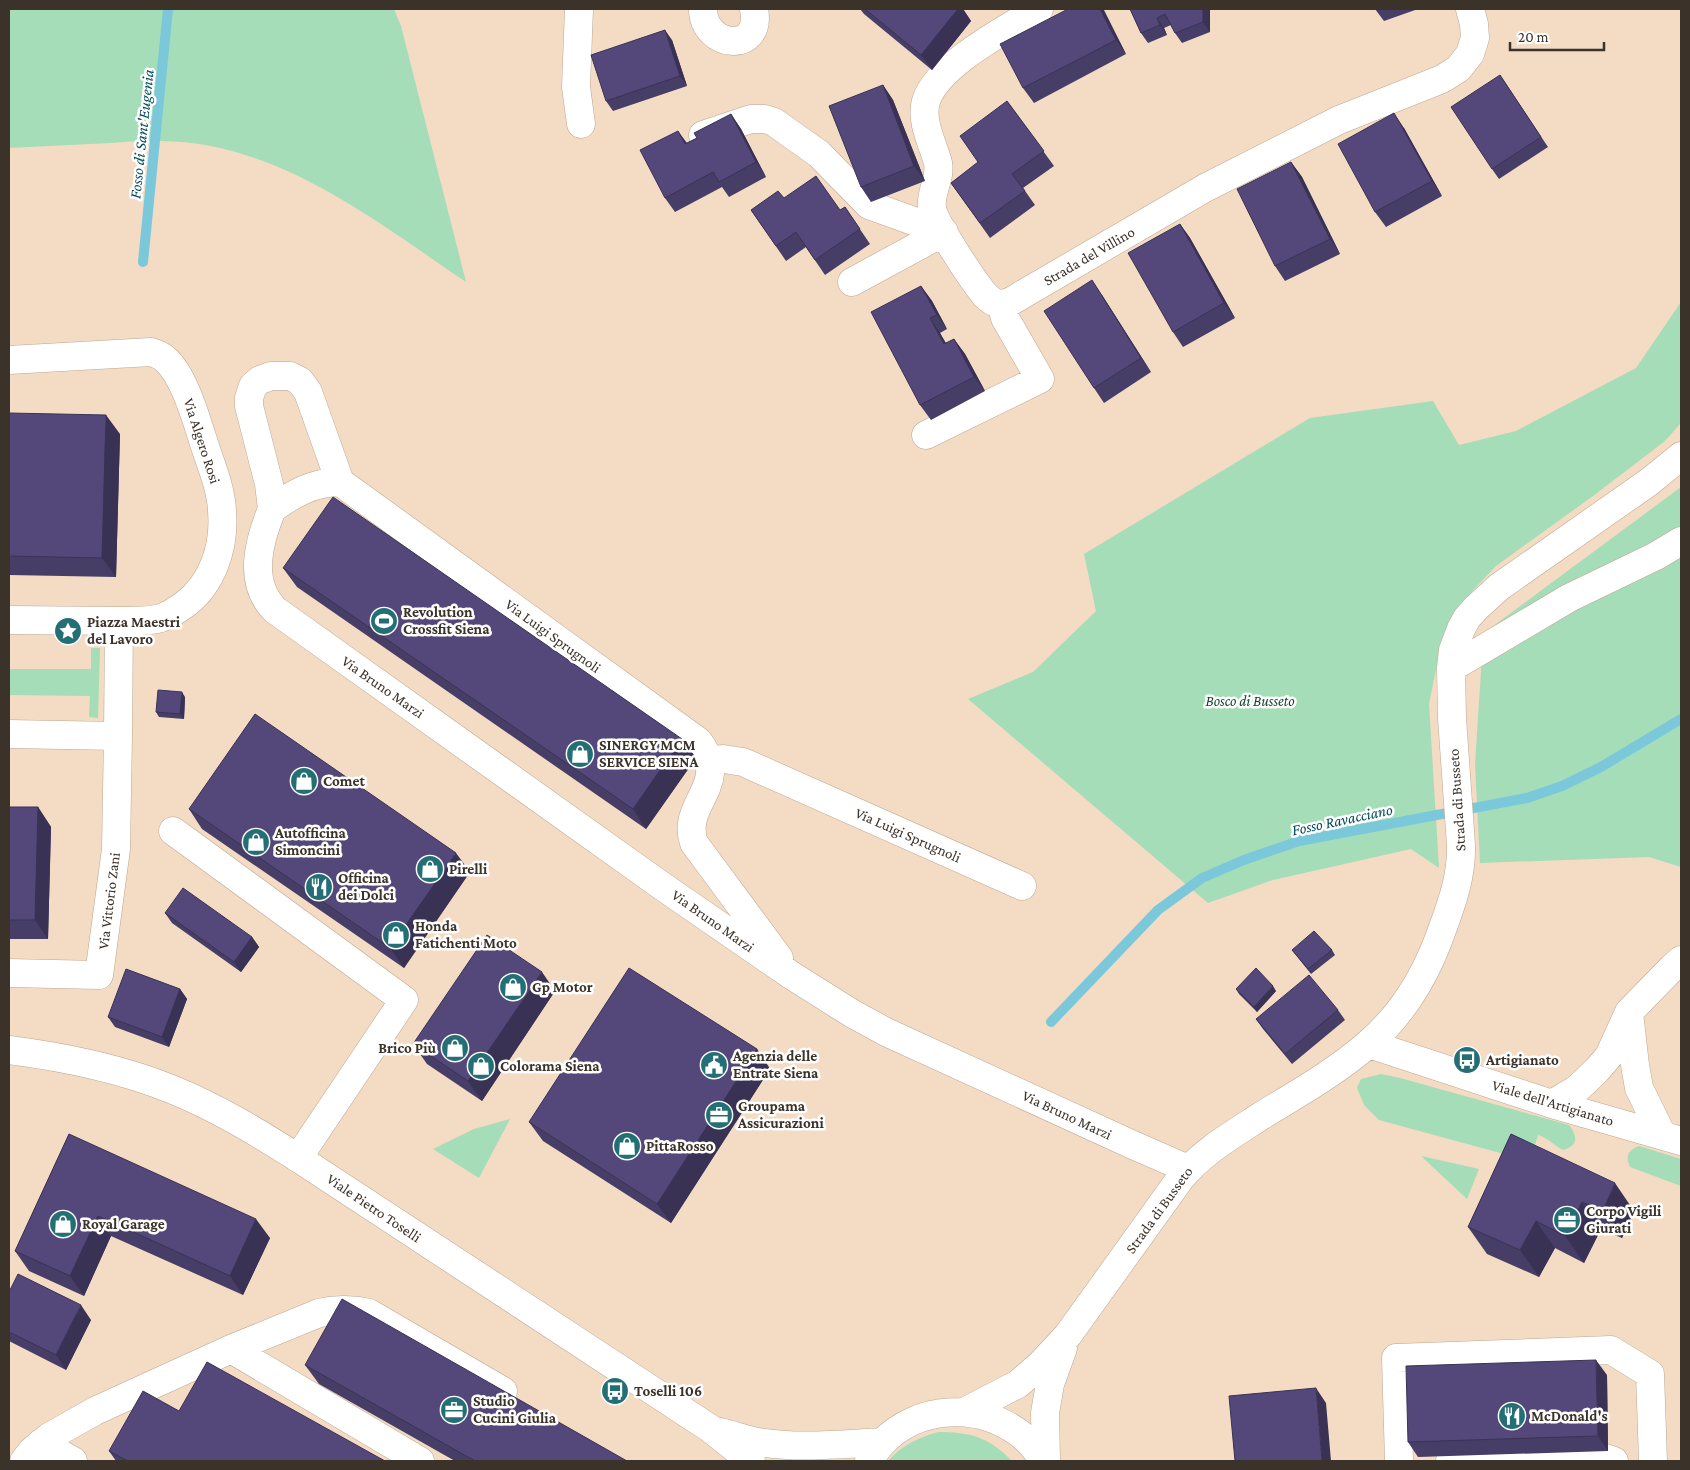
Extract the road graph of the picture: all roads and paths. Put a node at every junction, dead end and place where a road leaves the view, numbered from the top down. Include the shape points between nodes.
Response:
1 (579, 9) edge
2 (703, 9) edge
3 (754, 9) edge
4 (1039, 9) edge
5 (1470, 9) edge
6 (581, 124) dead end
7 (703, 135) edge
8 (944, 232) junction
9 (852, 282) dead end
10 (993, 300) junction
11 (9, 360) edge
12 (926, 435) dead end
13 (1681, 456) edge
14 (340, 482) junction
15 (272, 509) junction
16 (1681, 541) edge
17 (9, 620) edge
18 (119, 621) junction
19 (1451, 668) junction
20 (9, 734) edge
21 (118, 736) junction
22 (710, 762) junction
23 (173, 831) dead end
24 (1022, 886) dead end
25 (1681, 960) edge
26 (9, 973) edge
27 (792, 975) junction
28 (1629, 1012) junction
29 (1369, 1044) junction
30 (9, 1050) edge
31 (1552, 1104) junction
32 (1671, 1138) edge
33 (298, 1158) junction
34 (1188, 1168) junction
35 (1068, 1335) junction
36 (231, 1349) junction
37 (1645, 1371) junction
38 (527, 1406) edge
39 (964, 1412) junction
40 (711, 1429) junction
41 (33, 1452) edge
42 (876, 1452) edge
43 (73, 1461) edge
44 (420, 1461) edge
45 (751, 1461) edge
46 (1045, 1461) edge
47 (1400, 1461) edge
48 (1412, 1461) edge
49 (1450, 1461) edge
50 (1614, 1461) edge
51 (1653, 1461) edge

1 - 6 street via 576,87
2 - 3 street via 710,30 734,42 754,29
4 - 8 street via 956,62 926,100 925,121 939,170 931,205
5 - 10 street, Strada del Villino via 1474,38 1470,54 1458,69 1442,79 1339,120 1205,188 1009,302
7 - 8 street via 751,119 774,122 819,154 869,205
8 - 9 street
8 - 10 street
10 - 12 street via 1040,379
11 - 18 street, Via Algero Rosi via 151,352 165,358 171,365 186,393 222,510 215,564 199,592 174,612 150,620
13 - 19 street, Strada di Busseto via 1487,596 1461,629 1453,650
14 - 15 street via 306,488
14 - 15 street via 304,386 290,376 264,378 251,390 250,406
14 - 22 street, Via Luigi Sprugnoli via 690,734 704,749
15 - 27 street, Via Bruno Marzi via 261,539 258,565 267,603 662,886
16 - 19 street via 1569,598
17 - 18 street
18 - 21 street
19 - 29 street, Strada di Busseto via 1461,845 1455,890 1439,939 1413,991
20 - 21 street
21 - 26 street, Via Vittorio Zani via 116,849 99,975
22 - 24 street, Via Luigi Sprugnoli via 723,759 743,762
22 - 27 street via 711,776 692,819 694,843
23 - 33 street via 404,1000
25 - 28 street
27 - 34 street, Via Bruno Marzi via 886,1032
28 - 31 street via 1609,1056 1577,1089
28 - 32 street via 1639,1088
29 - 31 street, Viale dell'Artigianato
29 - 34 street, Strada di Busseto
30 - 33 street, Viale Pietro Toselli via 107,1068 170,1089 239,1122
31 - 32 street, Viale dell'Artigianato
33 - 40 street, Viale Pietro Toselli
34 - 35 street, Strada di Busseto
35 - 39 street, Strada di Busseto via 1018,1384
35 - 46 street, Strada di Busseto via 1047,1398
36 - 38 street via 319,1313 342,1310 369,1313
36 - 41 street via 71,1423
36 - 44 street
37 - 47 street via 1611,1350 1396,1358
37 - 48 street via 1410,1375
37 - 51 street
39 - 42 street, Viale Pietro Toselli via 926,1415 905,1425
39 - 46 street, Viale Pietro Toselli via 989,1417 1006,1425 1028,1441
40 - 42 street, Viale Pietro Toselli via 757,1442 822,1444
40 - 45 street, Viale Pietro Toselli
41 - 43 street
49 - 50 street via 1599,1456

